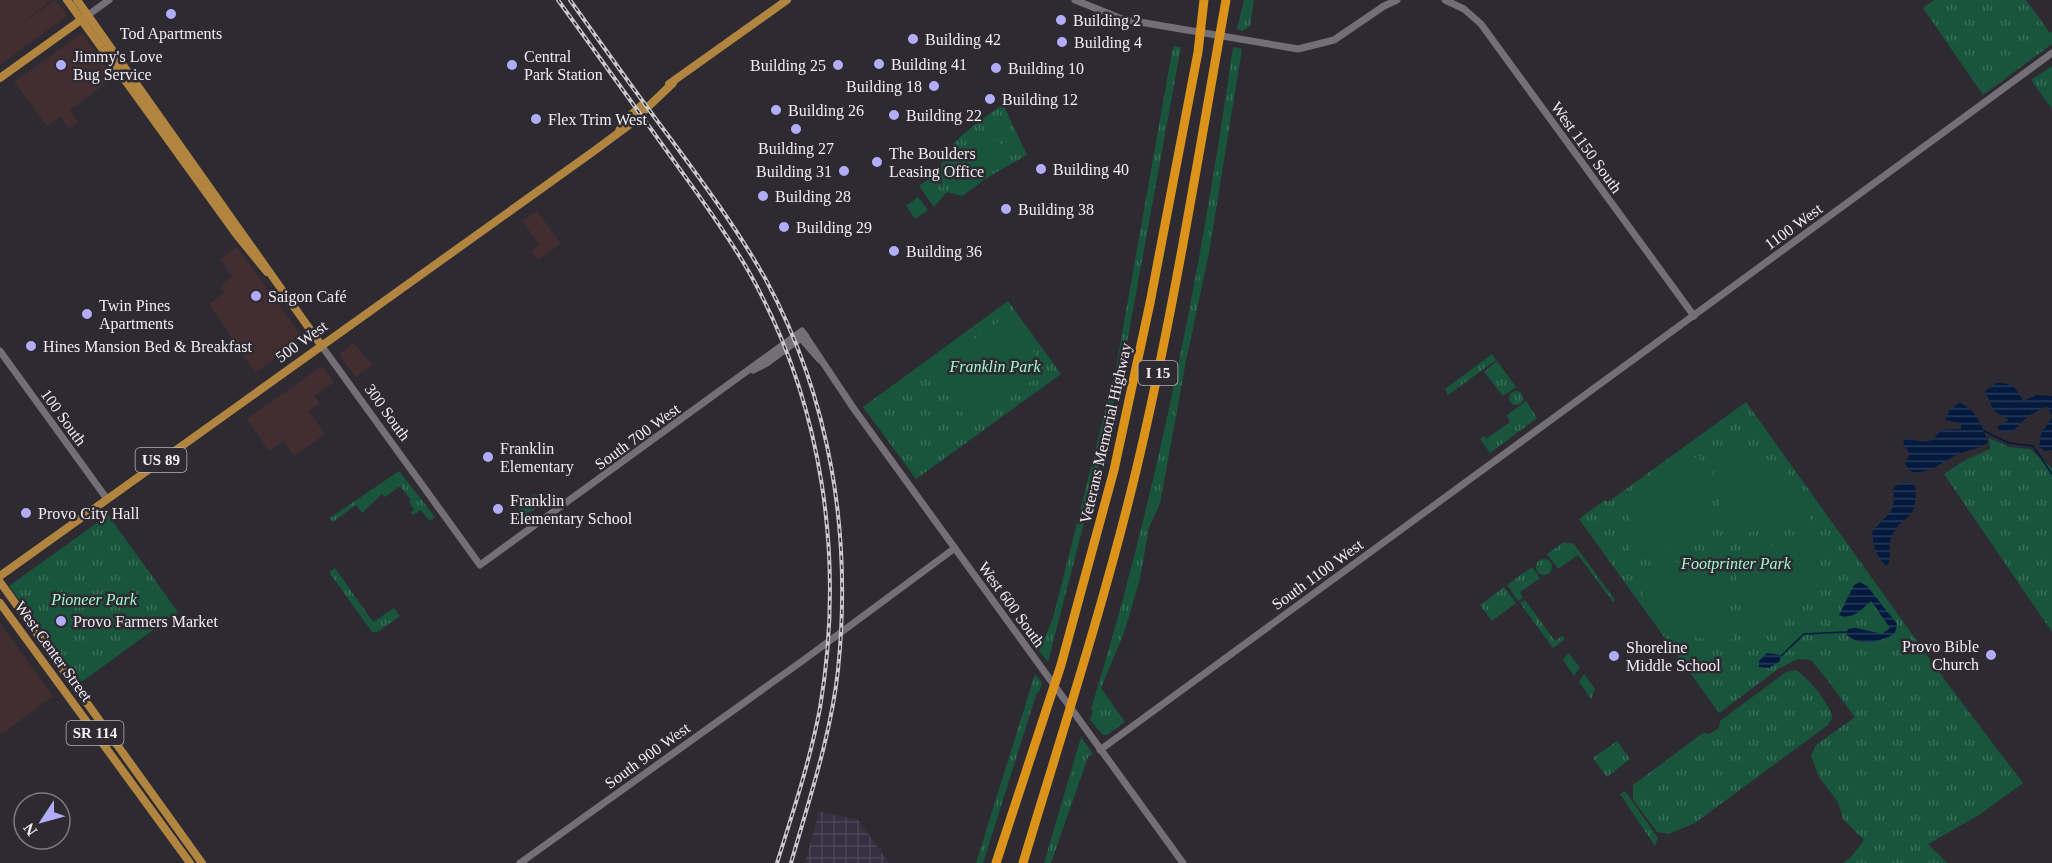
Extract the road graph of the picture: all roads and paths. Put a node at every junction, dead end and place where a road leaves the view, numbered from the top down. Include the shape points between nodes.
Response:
1 (67, 0) edge
2 (77, 0) edge
3 (109, 0) edge
4 (787, 0) edge
5 (1075, 0) edge
6 (1204, 0) edge
7 (1226, 0) edge
8 (1398, 0) edge
9 (1448, 1) edge
10 (84, 17) junction
11 (2052, 53) edge
12 (0, 78) edge
13 (1694, 316) junction
14 (801, 335) joint
15 (321, 345) junction
16 (0, 351) edge
17 (1550, 421) joint
18 (107, 499) junction
19 (955, 548) junction
20 (480, 565) joint
21 (0, 576) edge
22 (0, 582) edge
23 (0, 603) edge
24 (1100, 750) junction
25 (1001, 847) junction
26 (190, 863) edge
27 (202, 863) edge
28 (520, 863) edge
29 (990, 863) edge
30 (996, 863) edge
31 (1023, 863) edge
32 (1183, 863) edge

1 - 10 main road, 300 South
2 - 10 main road, 300 South
3 - 10 street
4 - 15 main road, 500 West via 657,92 627,118 619,131
5 - 8 street via 1122,19 1293,48 1316,47 1335,40
6 - 25 highway, Veterans Memorial Highway / I 15 via 1198,52 1120,442 1061,665
7 - 31 highway, I 15 via 1155,388 1116,549
9 - 13 street, West 1150 South via 1481,24
10 - 12 main road
10 - 15 main road, 300 South via 258,264 272,276
11 - 13 street, 1100 West
13 - 17 street, 1100 West
14 - 19 street, West 600 South
14 - 20 street, South 700 West
15 - 18 main road, 500 West / US 89
15 - 20 street, 300 South
16 - 18 street, 100 South
17 - 24 street, South 1100 West
18 - 21 main road, 500 West / US 89
19 - 24 street, West 600 South
19 - 28 street, South 900 West
22 - 27 main road, West Center Street / SR 114
23 - 26 main road, West Center Street / SR 114
24 - 32 street, West 600 South
25 - 29 highway
25 - 30 highway, Veterans Memorial Highway / I 15

